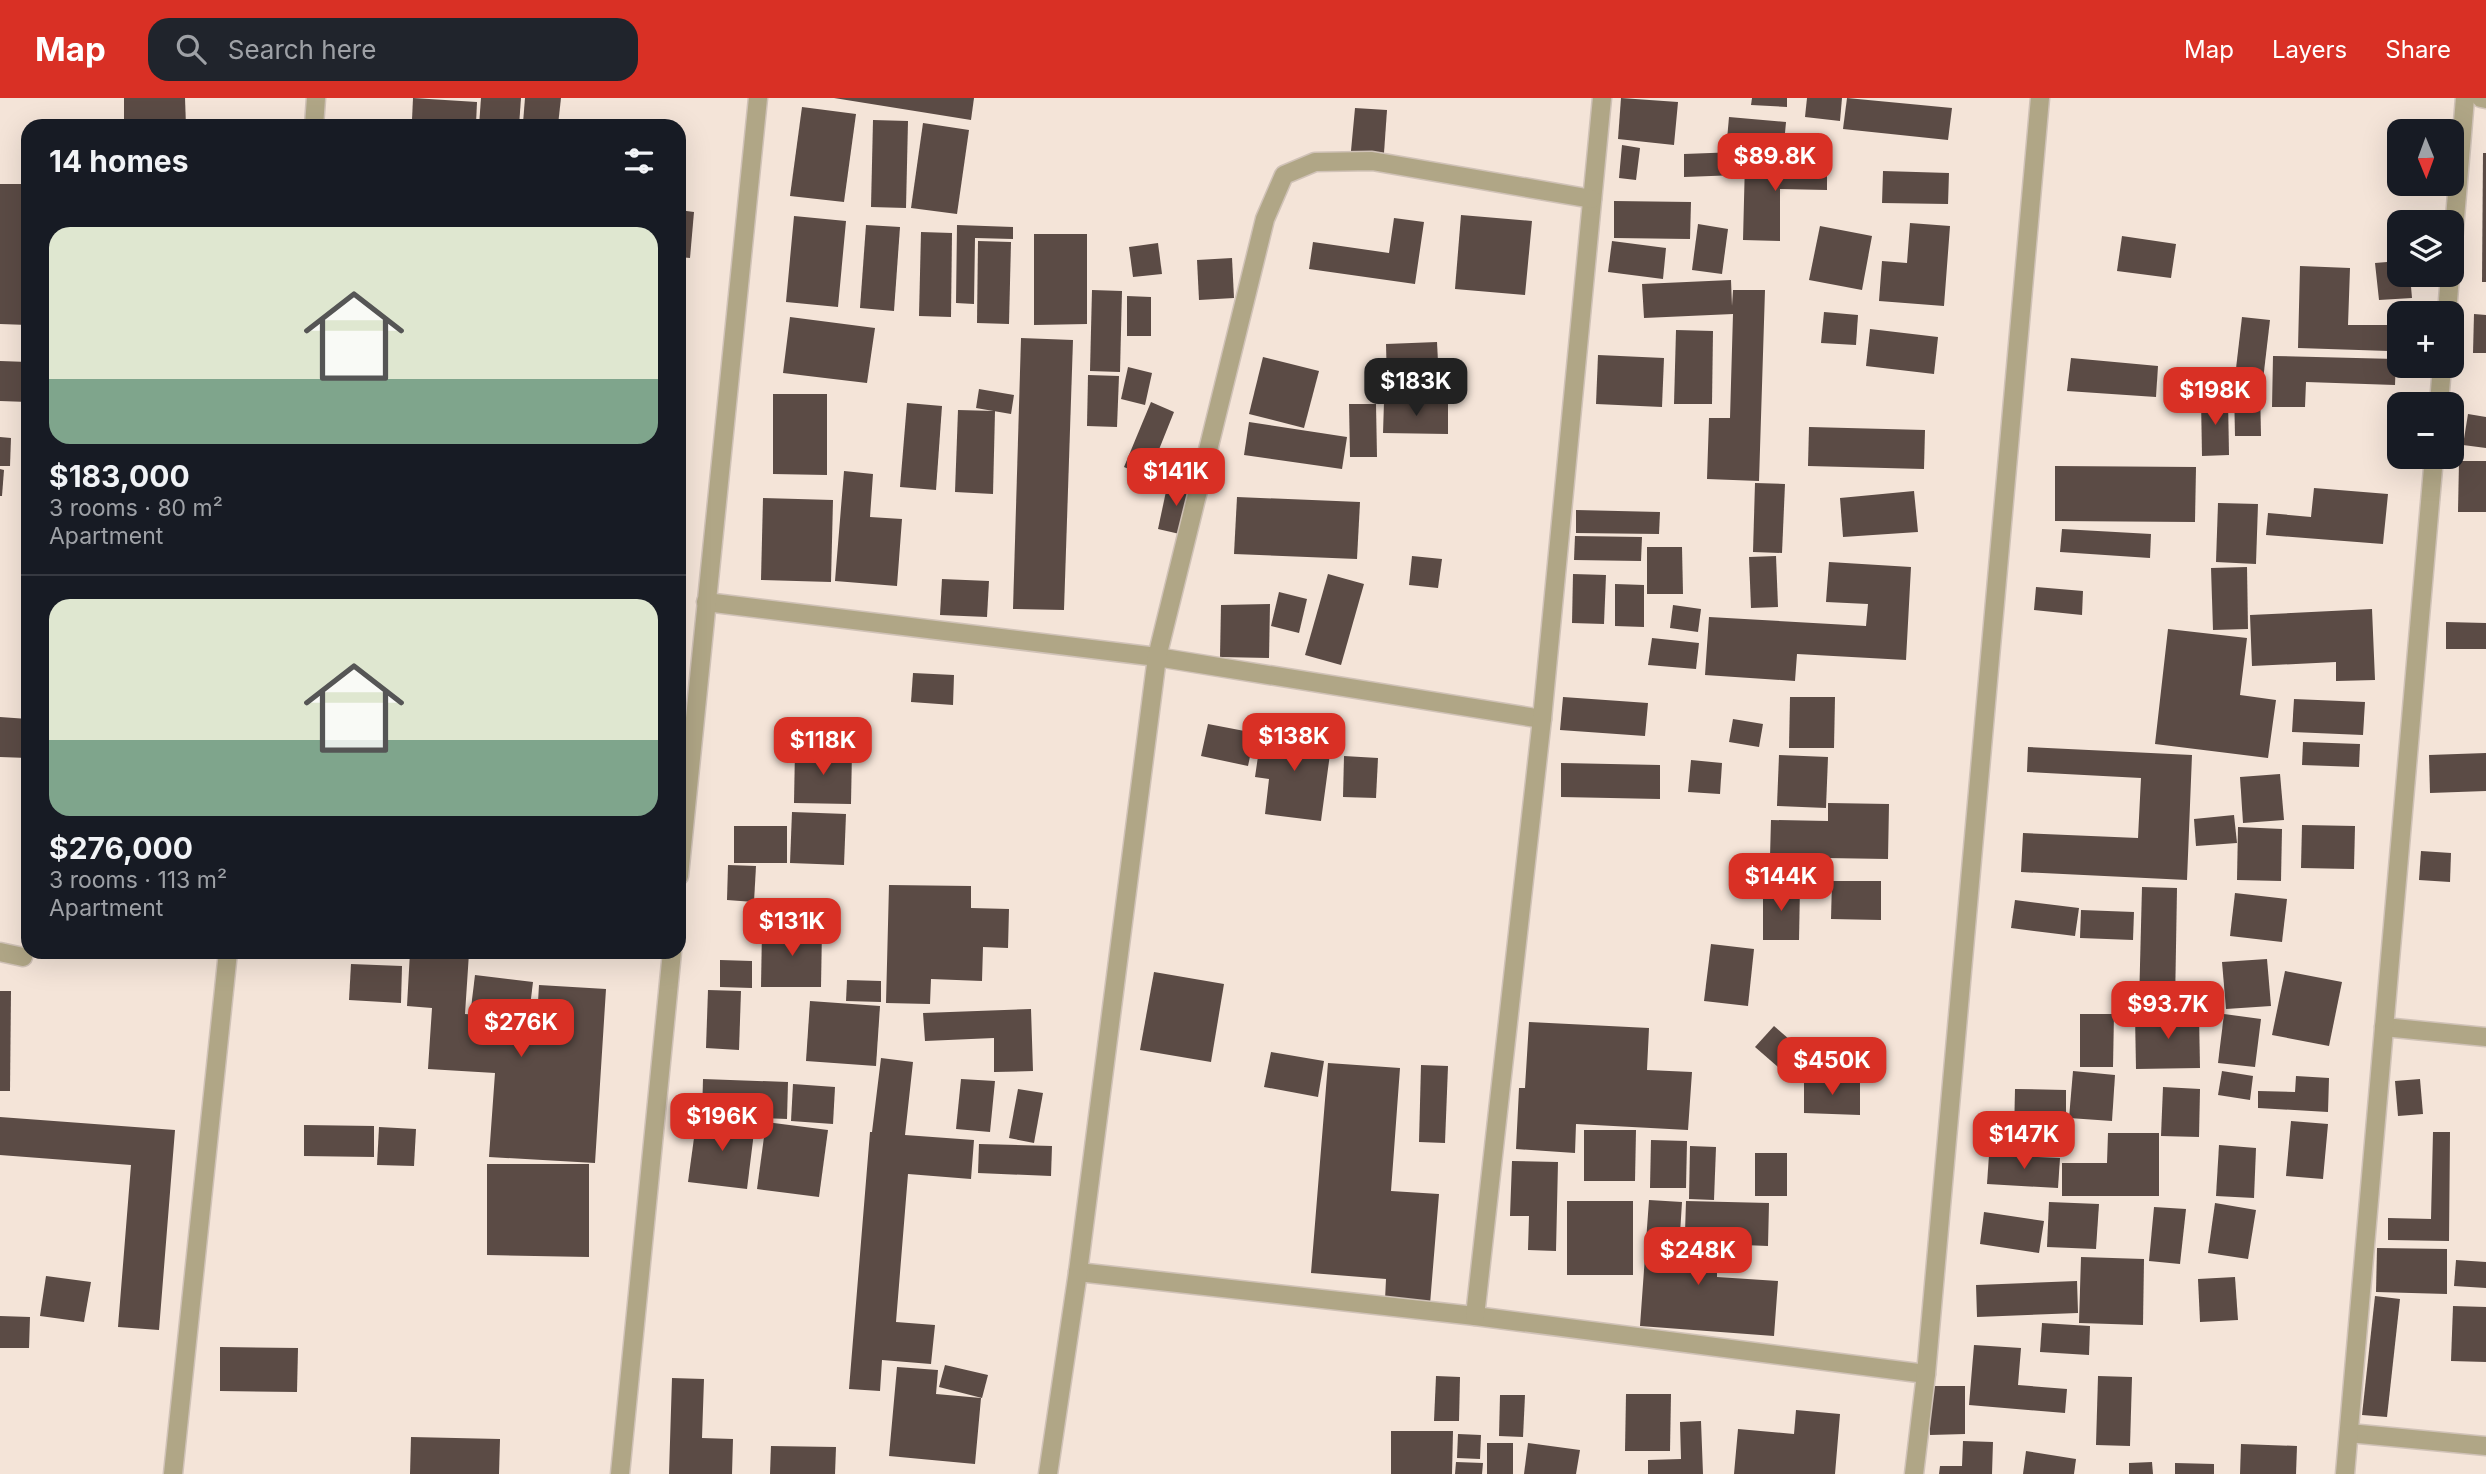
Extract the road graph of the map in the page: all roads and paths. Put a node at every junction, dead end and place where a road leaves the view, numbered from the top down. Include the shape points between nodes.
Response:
1 (316, 98) edge
2 (758, 98) edge
3 (1602, 98) edge
4 (2040, 98) edge
5 (2465, 98) edge
6 (2481, 98) edge
7 (2486, 99) edge
8 (314, 119) edge
9 (1592, 199) junction
10 (2456, 210) edge
11 (2433, 469) edge
12 (706, 602) junction
13 (1157, 657) junction
14 (1542, 719) junction
15 (686, 805) edge
16 (0, 952) edge
17 (21, 957) edge
18 (227, 959) edge
19 (670, 959) edge
20 (2384, 1027) junction
21 (2486, 1037) edge
22 (1078, 1272) junction
23 (1475, 1316) junction
24 (1926, 1374) junction
25 (2349, 1433) junction
26 (2486, 1446) edge
27 (173, 1474) edge
28 (620, 1474) edge
29 (1048, 1474) edge
30 (1914, 1474) edge
31 (2345, 1474) edge

1 - 8 street
2 - 12 street
3 - 9 street
4 - 24 street
5 - 10 street
6 - 7 street
9 - 13 street via 1372,160 1315,162 1284,175 1265,219
9 - 14 street
11 - 20 street
12 - 13 street
12 - 15 street
13 - 14 street
13 - 22 street
14 - 23 street
16 - 17 street
18 - 27 street
19 - 28 street
20 - 21 street
20 - 25 street
22 - 23 street
22 - 29 street
23 - 24 street
24 - 30 street
25 - 26 street
25 - 31 street

